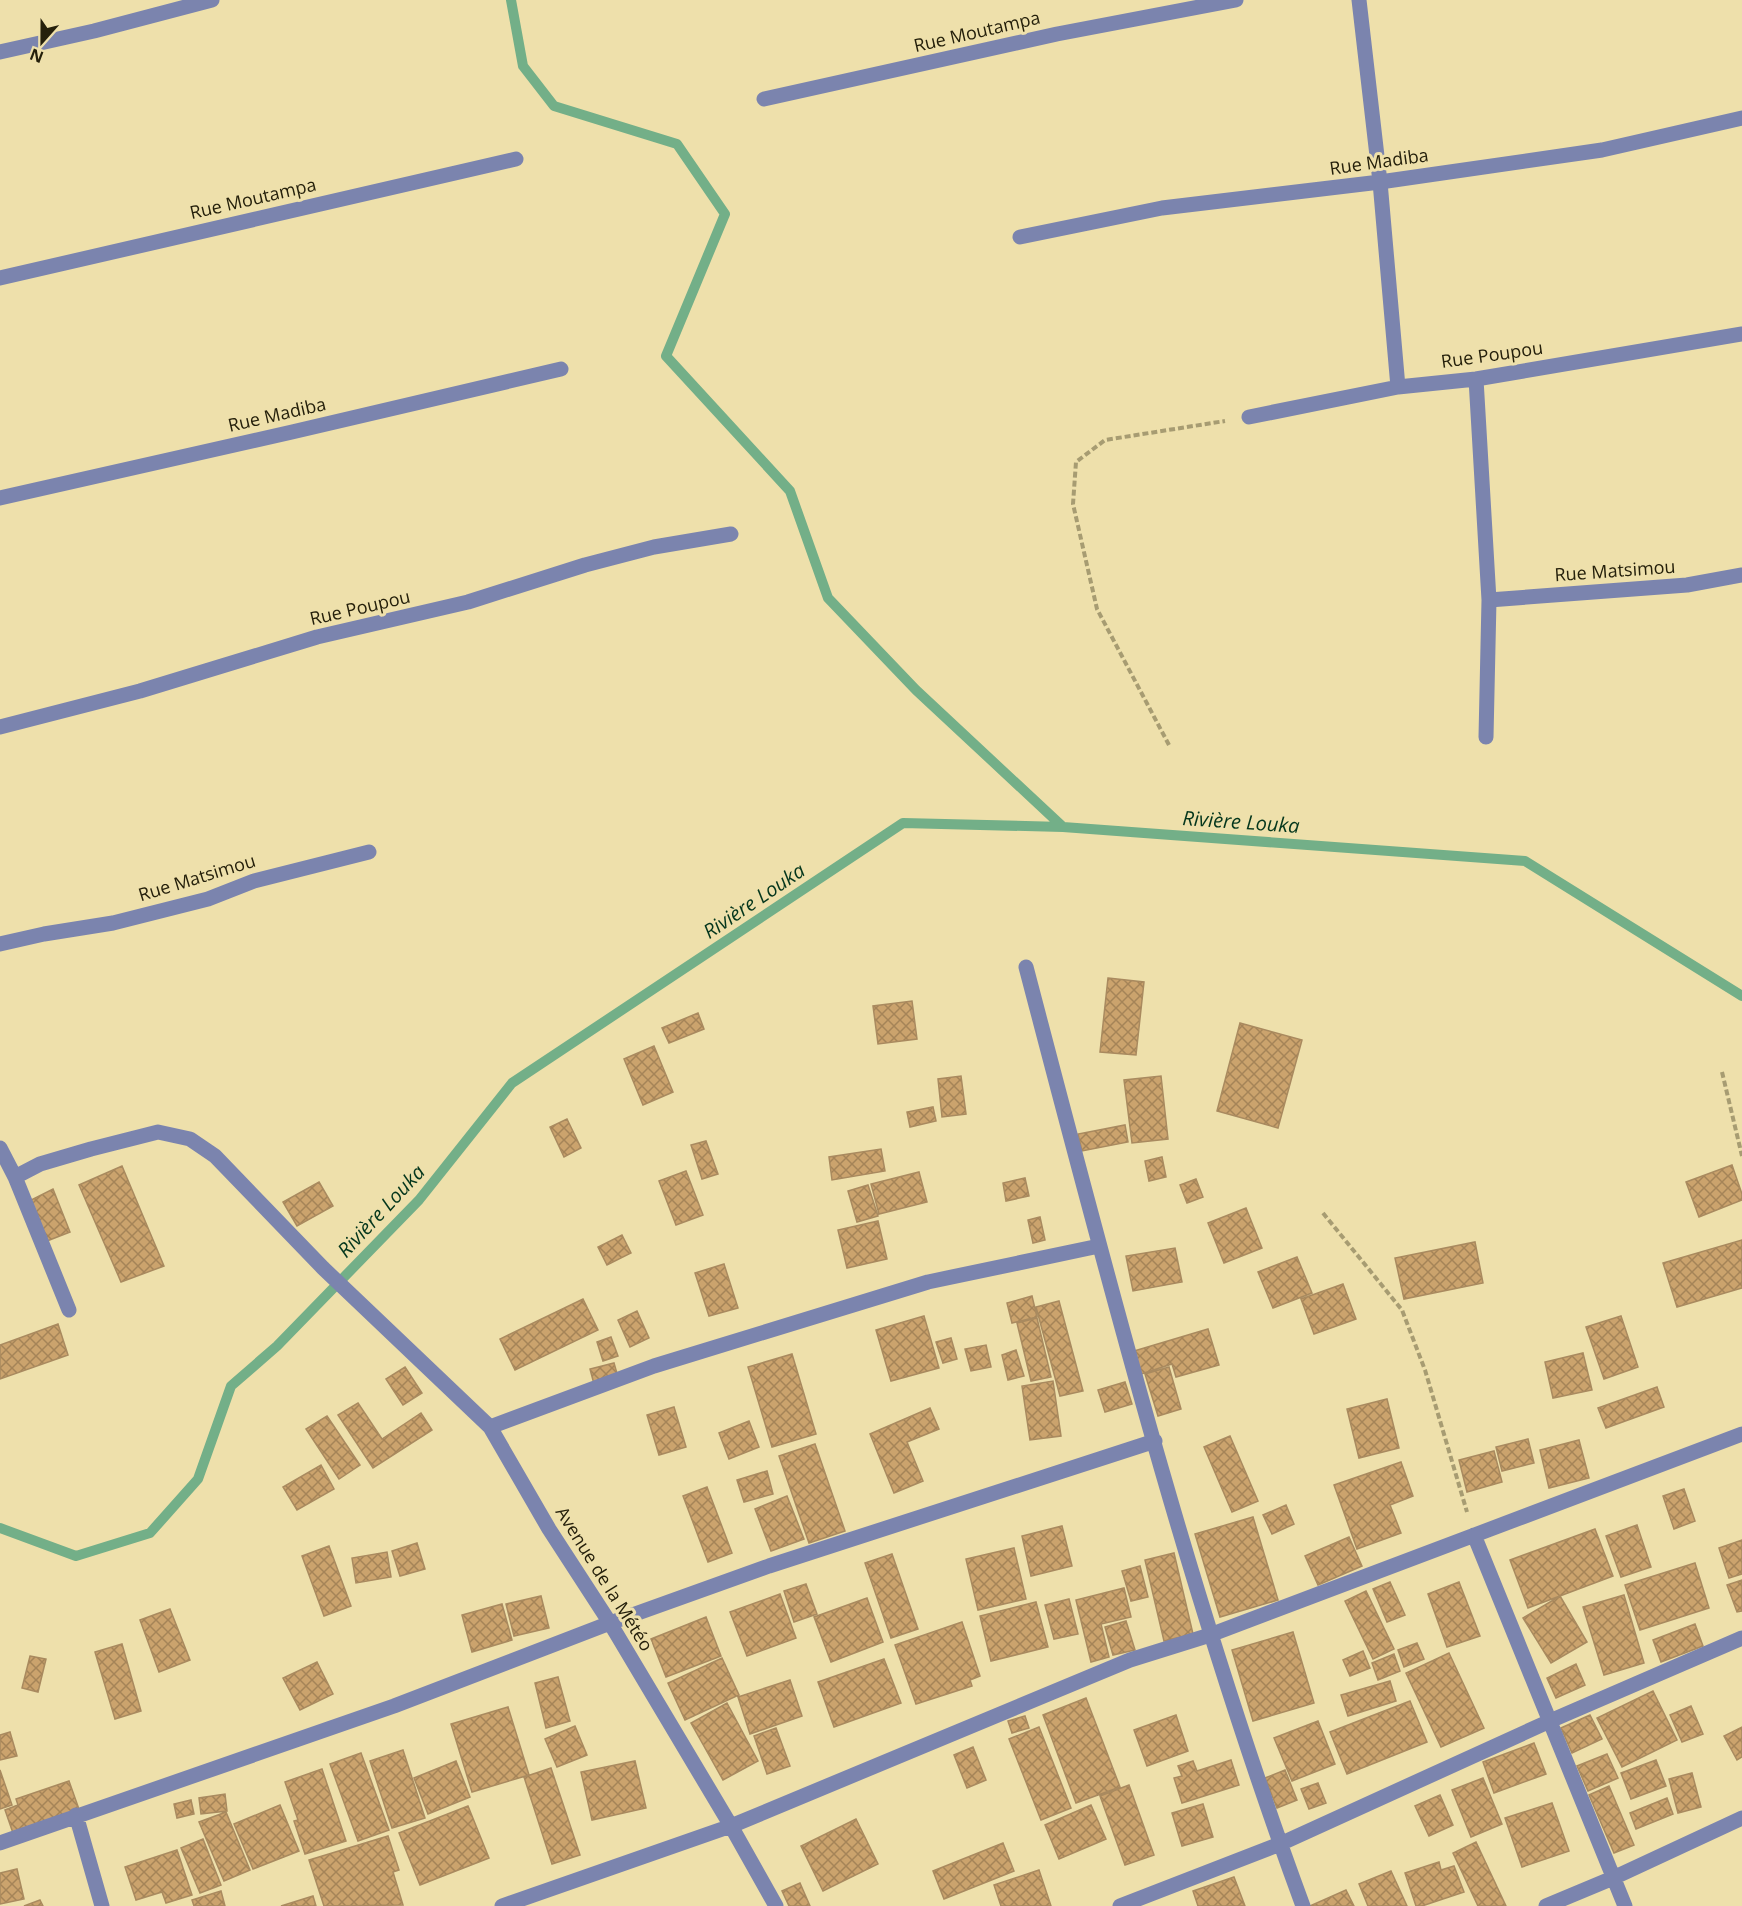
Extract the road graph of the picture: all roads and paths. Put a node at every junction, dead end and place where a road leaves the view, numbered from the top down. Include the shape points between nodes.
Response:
1 (212, 0) edge
2 (1236, 0) edge
3 (1359, 0) edge
4 (0, 52) edge
5 (764, 99) dead end
6 (1742, 118) edge
7 (516, 159) dead end
8 (1380, 182) junction
9 (1020, 237) dead end
10 (0, 278) edge
11 (1742, 334) edge
12 (561, 369) dead end
13 (1476, 379) junction
14 (1398, 387) junction
15 (1249, 417) joint
16 (0, 498) edge
17 (731, 534) dead end
18 (1742, 575) edge
19 (1489, 600) junction
20 (0, 727) edge
21 (1486, 736) dead end
22 (1168, 745) dead end
23 (369, 852) dead end
24 (0, 944) edge
25 (1026, 968) dead end
26 (1722, 1072) dead end
27 (0, 1148) edge
28 (1742, 1156) edge
29 (15, 1177) junction
30 (1323, 1212) dead end
31 (1099, 1246) junction
32 (69, 1310) dead end
33 (489, 1427) junction
34 (1742, 1434) edge
35 (1155, 1441) junction
36 (1474, 1535) junction
37 (610, 1623) junction
38 (1210, 1635) junction
39 (1742, 1638) edge
40 (1550, 1721) junction
41 (76, 1815) junction
42 (1742, 1818) edge
43 (731, 1826) junction
44 (0, 1843) edge
45 (1280, 1844) junction
46 (1613, 1878) junction
47 (102, 1906) edge
48 (502, 1906) edge
49 (776, 1906) edge
50 (1120, 1906) edge
51 (1304, 1906) edge
52 (1546, 1906) edge
53 (1626, 1906) edge

1 - 4 street
2 - 5 street, Rue Moutampa via 1057,34
3 - 8 street
6 - 8 street, Rue Madiba via 1602,150
7 - 10 street, Rue Moutampa
8 - 9 street, Rue Madiba via 1162,208
8 - 14 street
11 - 13 street, Rue Poupou
12 - 16 street, Rue Madiba
13 - 14 street, Rue Poupou
13 - 19 street
14 - 15 street, Rue Poupou
15 - 22 path via 1105,440 1076,462 1073,504 1097,609
17 - 20 street, Rue Poupou via 654,547 585,565 468,602 317,637 140,691
18 - 19 street, Rue Matsimou via 1687,585
19 - 21 street
23 - 24 street, Rue Matsimou via 113,923
25 - 31 street
26 - 28 path
27 - 29 street
29 - 32 street
29 - 33 street, Avenue de la Météo via 40,1164 145,1134 159,1132 190,1139 215,1156 323,1268
30 - 36 path via 1402,1310 1425,1370
31 - 33 street via 928,1282 654,1366
31 - 35 street
33 - 37 street, Avenue de la Météo
34 - 36 street
35 - 37 street via 769,1566
35 - 38 street
36 - 38 street
36 - 40 street
37 - 41 street via 394,1706
37 - 43 street, Avenue de la Météo
38 - 43 street via 1130,1660
38 - 45 street
39 - 40 street
40 - 45 street
40 - 46 street
41 - 44 street
41 - 47 street
42 - 46 street
43 - 48 street
43 - 49 street, Avenue de la Météo
45 - 50 street
45 - 51 street
46 - 52 street
46 - 53 street

